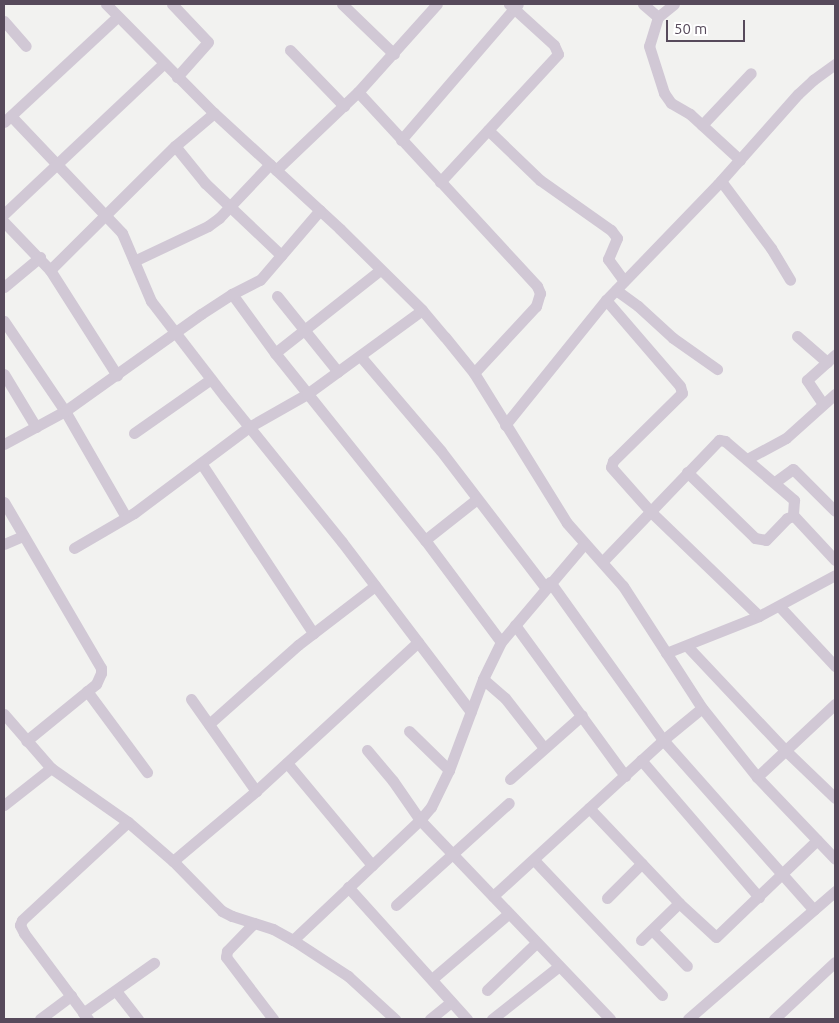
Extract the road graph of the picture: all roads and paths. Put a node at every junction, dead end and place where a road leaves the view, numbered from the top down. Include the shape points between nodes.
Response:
1 (106, 4) edge
2 (172, 4) edge
3 (344, 4) edge
4 (437, 4) edge
5 (643, 4) edge
6 (674, 4) edge
7 (514, 5) edge
8 (117, 17) junction
9 (658, 17) junction
10 (4, 21) edge
11 (26, 46) dead end
12 (290, 50) dead end
13 (394, 54) junction
14 (163, 64) junction
15 (833, 70) edge
16 (751, 73) dead end
17 (177, 77) junction
18 (358, 92) junction
19 (344, 106) junction
20 (214, 113) junction
21 (7, 119) edge
22 (702, 125) junction
23 (488, 130) junction
24 (401, 140) junction
25 (175, 146) junction
26 (740, 160) junction
27 (58, 164) junction
28 (273, 167) junction
29 (721, 181) junction
30 (440, 182) junction
31 (230, 206) junction
32 (320, 210) junction
33 (106, 213) junction
34 (4, 214) edge
35 (4, 222) edge
36 (281, 255) junction
37 (40, 258) junction
38 (134, 261) junction
39 (50, 270) junction
40 (380, 270) junction
41 (790, 280) dead end
42 (624, 281) junction
43 (4, 287) edge
44 (616, 290) junction
45 (232, 294) junction
46 (277, 296) dead end
47 (606, 300) junction
48 (422, 310) junction
49 (4, 321) edge
50 (303, 329) junction
51 (177, 334) junction
52 (796, 336) dead end
53 (275, 353) junction
54 (361, 357) junction
55 (831, 358) edge
56 (717, 369) dead end
57 (338, 372) junction
58 (474, 373) junction
59 (4, 374) edge
60 (117, 375) junction
61 (211, 379) junction
62 (307, 394) junction
63 (835, 394) edge
64 (822, 404) junction
65 (64, 411) junction
66 (505, 425) junction
67 (36, 427) junction
68 (249, 427) junction
69 (134, 433) dead end
70 (4, 444) edge
71 (748, 459) junction
72 (201, 464) junction
73 (687, 472) junction
74 (775, 482) junction
75 (477, 499) junction
76 (4, 502) edge
77 (650, 511) junction
78 (835, 511) edge
79 (793, 516) junction
80 (126, 517) junction
81 (23, 536) junction
82 (426, 540) junction
83 (4, 544) edge
84 (584, 544) junction
85 (74, 548) dead end
86 (835, 560) edge
87 (603, 561) junction
88 (835, 575) edge
89 (548, 585) junction
90 (375, 586) junction
91 (780, 607) junction
92 (759, 616) junction
93 (515, 625) junction
94 (313, 633) junction
95 (418, 642) junction
96 (501, 642) junction
97 (687, 646) junction
98 (666, 653) junction
99 (835, 666) edge
100 (483, 679) junction
101 (87, 691) junction
102 (191, 699) dead end
103 (835, 704) edge
104 (702, 708) junction
105 (471, 712) junction
106 (4, 714) edge
107 (582, 716) junction
108 (209, 724) junction
109 (409, 731) dead end
110 (664, 740) junction
111 (26, 741) junction
112 (544, 748) junction
113 (366, 750) dead end
114 (785, 750) junction
115 (642, 760) junction
116 (287, 763) junction
117 (51, 768) junction
118 (449, 770) junction
119 (147, 772) dead end
120 (625, 776) junction
121 (757, 777) junction
122 (510, 779) dead end
123 (256, 791) junction
124 (835, 798) edge
125 (510, 803) dead end
126 (4, 805) edge
127 (590, 808) junction
128 (420, 820) junction
129 (128, 822) junction
130 (817, 840) junction
131 (453, 856) junction
132 (835, 859) edge
133 (534, 860) junction
134 (173, 861) junction
135 (642, 863) junction
136 (372, 865) junction
137 (781, 874) junction
138 (348, 887) junction
139 (835, 891) edge
140 (493, 896) junction
141 (759, 897) junction
142 (607, 898) dead end
143 (680, 902) junction
144 (396, 905) dead end
145 (814, 910) junction
146 (508, 914) junction
147 (254, 923) junction
148 (652, 930) junction
149 (293, 940) junction
150 (642, 940) dead end
151 (536, 943) junction
152 (835, 962) edge
153 (154, 963) dead end
154 (559, 966) junction
155 (687, 966) dead end
156 (432, 979) junction
157 (487, 990) dead end
158 (116, 991) junction
159 (662, 995) dead end
160 (71, 996) junction
161 (452, 1002) junction
162 (702, 1015) edge
163 (86, 1016) edge
164 (602, 1017) edge
165 (40, 1019) edge
166 (138, 1019) edge
167 (273, 1019) edge
168 (395, 1019) edge
169 (430, 1019) edge
170 (466, 1019) edge
171 (492, 1019) edge
172 (688, 1019) edge
173 (774, 1019) edge

1 - 8 street
2 - 17 street via 208,42
3 - 13 street
4 - 13 street
5 - 9 street
6 - 9 street
7 - 23 street via 554,45 558,54
7 - 24 street
8 - 14 street
8 - 21 street
9 - 22 street via 649,46 664,93 671,103
10 - 11 street
12 - 19 street
13 - 18 street
14 - 17 street
14 - 27 street
15 - 26 street via 798,94
16 - 22 street
17 - 20 street
18 - 19 street
18 - 24 street
19 - 28 street
20 - 25 street
20 - 28 street
21 - 27 street
22 - 26 street
23 - 30 street
23 - 42 street via 540,180 611,230 617,238 608,259
24 - 30 street
25 - 31 street via 205,183
25 - 33 street
26 - 29 street
27 - 33 street
27 - 34 street
28 - 31 street
28 - 32 street
29 - 41 street via 771,248
29 - 42 street
30 - 58 street via 540,293 536,306
31 - 36 street
31 - 38 street via 208,226
32 - 36 street
32 - 40 street
33 - 38 street via 126,238
33 - 39 street
35 - 37 street
36 - 45 street via 260,280
37 - 39 street
37 - 43 street
38 - 51 street via 147,294
39 - 60 street
40 - 48 street
40 - 50 street
42 - 44 street
44 - 47 street
44 - 56 street via 673,338
45 - 51 street
45 - 53 street
46 - 50 street
47 - 66 street
47 - 77 street via 682,390 681,396 612,464 613,471
48 - 54 street
48 - 58 street
49 - 65 street
50 - 53 street
50 - 57 street
51 - 60 street
51 - 61 street
52 - 55 street
53 - 62 street
54 - 57 street
54 - 75 street
55 - 64 street via 807,380
57 - 62 street
58 - 66 street
59 - 67 street
60 - 65 street
61 - 68 street
61 - 69 street
62 - 68 street
62 - 82 street
63 - 64 street
64 - 71 street via 786,438
65 - 67 street
65 - 80 street
66 - 84 street via 559,511
67 - 70 street
68 - 72 street
68 - 90 street
71 - 73 street via 719,440
71 - 74 street
72 - 80 street
72 - 94 street
73 - 77 street
73 - 79 street via 758,540 766,540
74 - 78 street via 793,469
74 - 79 street via 794,500
75 - 82 street
75 - 89 street
76 - 81 street
77 - 87 street
77 - 92 street
79 - 86 street
80 - 85 street
81 - 83 street
81 - 101 street via 100,668 100,677
82 - 96 street
84 - 87 street
84 - 89 street
87 - 98 street
88 - 91 street
89 - 93 street
89 - 110 street
90 - 94 street
90 - 95 street
91 - 92 street
91 - 99 street
92 - 97 street
93 - 96 street
93 - 107 street
94 - 108 street
95 - 105 street
95 - 116 street
96 - 100 street
97 - 98 street
97 - 114 street
98 - 104 street
100 - 105 street
100 - 112 street via 504,698
101 - 111 street
101 - 119 street
102 - 108 street
103 - 114 street
104 - 110 street
104 - 121 street
105 - 118 street
106 - 111 street
107 - 112 street
107 - 120 street
108 - 123 street
109 - 118 street
110 - 115 street
110 - 137 street
111 - 117 street
112 - 122 street
113 - 128 street
114 - 121 street
114 - 124 street
115 - 120 street
115 - 141 street
116 - 123 street
116 - 136 street
117 - 126 street
117 - 129 street
118 - 128 street via 438,794
120 - 127 street
121 - 130 street
123 - 134 street
125 - 131 street
127 - 133 street
127 - 135 street
128 - 131 street
128 - 136 street
129 - 134 street
129 - 160 street via 20,924
130 - 132 street
130 - 137 street
131 - 140 street
131 - 144 street
133 - 140 street
133 - 159 street
134 - 147 street via 222,911
135 - 142 street
135 - 143 street
136 - 138 street
137 - 141 street
137 - 145 street
138 - 149 street
138 - 156 street
139 - 145 street
140 - 146 street
141 - 143 street via 716,937
143 - 148 street
145 - 162 street
146 - 151 street
146 - 156 street
147 - 149 street
147 - 167 street via 227,951 226,957
148 - 150 street
148 - 155 street
149 - 168 street via 348,976
151 - 154 street
151 - 157 street
152 - 173 street
153 - 158 street
154 - 164 street
154 - 171 street
156 - 161 street
158 - 163 street
158 - 166 street
160 - 163 street
160 - 165 street
161 - 169 street
161 - 170 street
162 - 172 street

